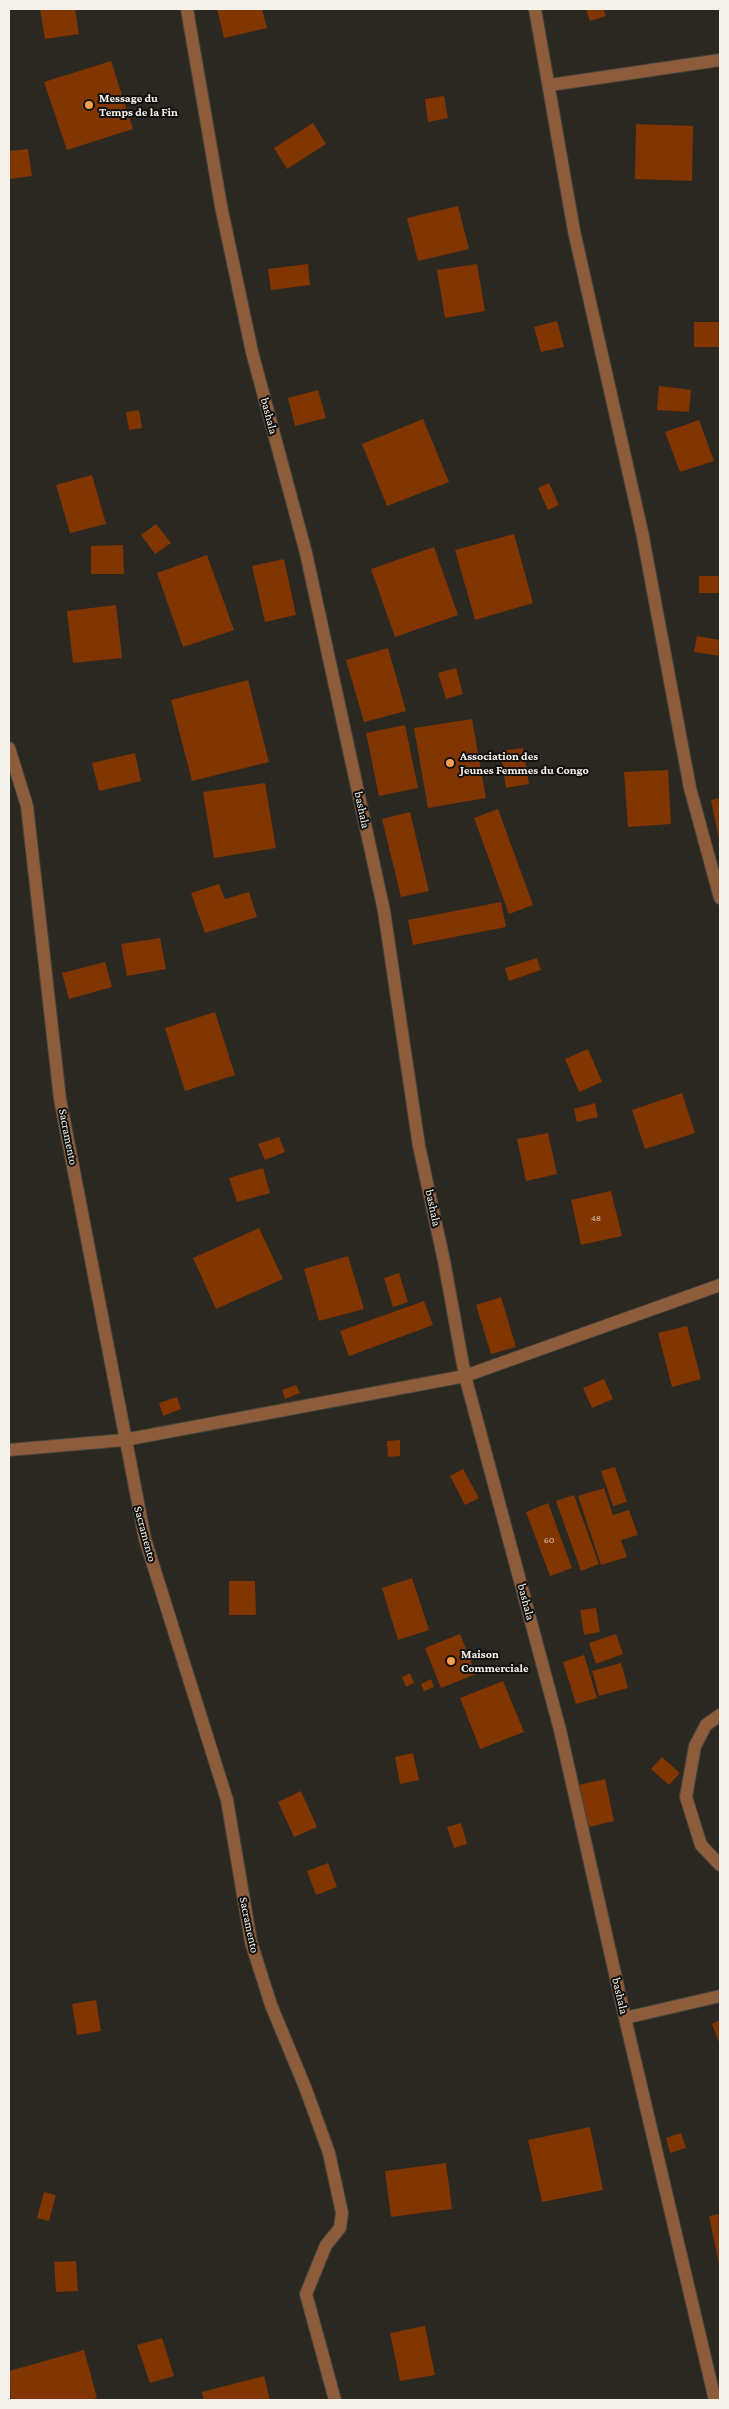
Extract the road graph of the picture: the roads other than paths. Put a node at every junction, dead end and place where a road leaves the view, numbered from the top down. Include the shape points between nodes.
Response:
1 (187, 9) edge
2 (535, 9) edge
3 (720, 60) edge
4 (550, 85) junction
5 (9, 748) edge
6 (720, 898) edge
7 (720, 1285) edge
8 (465, 1376) junction
9 (124, 1440) junction
10 (9, 1450) edge
11 (720, 1715) edge
12 (720, 1866) edge
13 (720, 1996) edge
14 (625, 2018) junction
15 (335, 2400) edge
16 (715, 2400) edge

1 - 8 street, bashala via 221,206 252,352 306,553 384,911 419,1146
2 - 4 street
3 - 4 street
4 - 6 street via 574,232 642,532 690,788
5 - 9 street, Sacramento via 27,806 60,1099
7 - 8 street
8 - 9 street
8 - 14 street, bashala via 560,1730
9 - 10 street
9 - 15 street, Sacramento via 145,1539 227,1800 251,1942 271,2005 329,2153 342,2212 340,2228 326,2245 306,2294
11 - 12 street via 706,1725 695,1746 686,1797 701,1845
13 - 14 street
14 - 16 street, bashala

